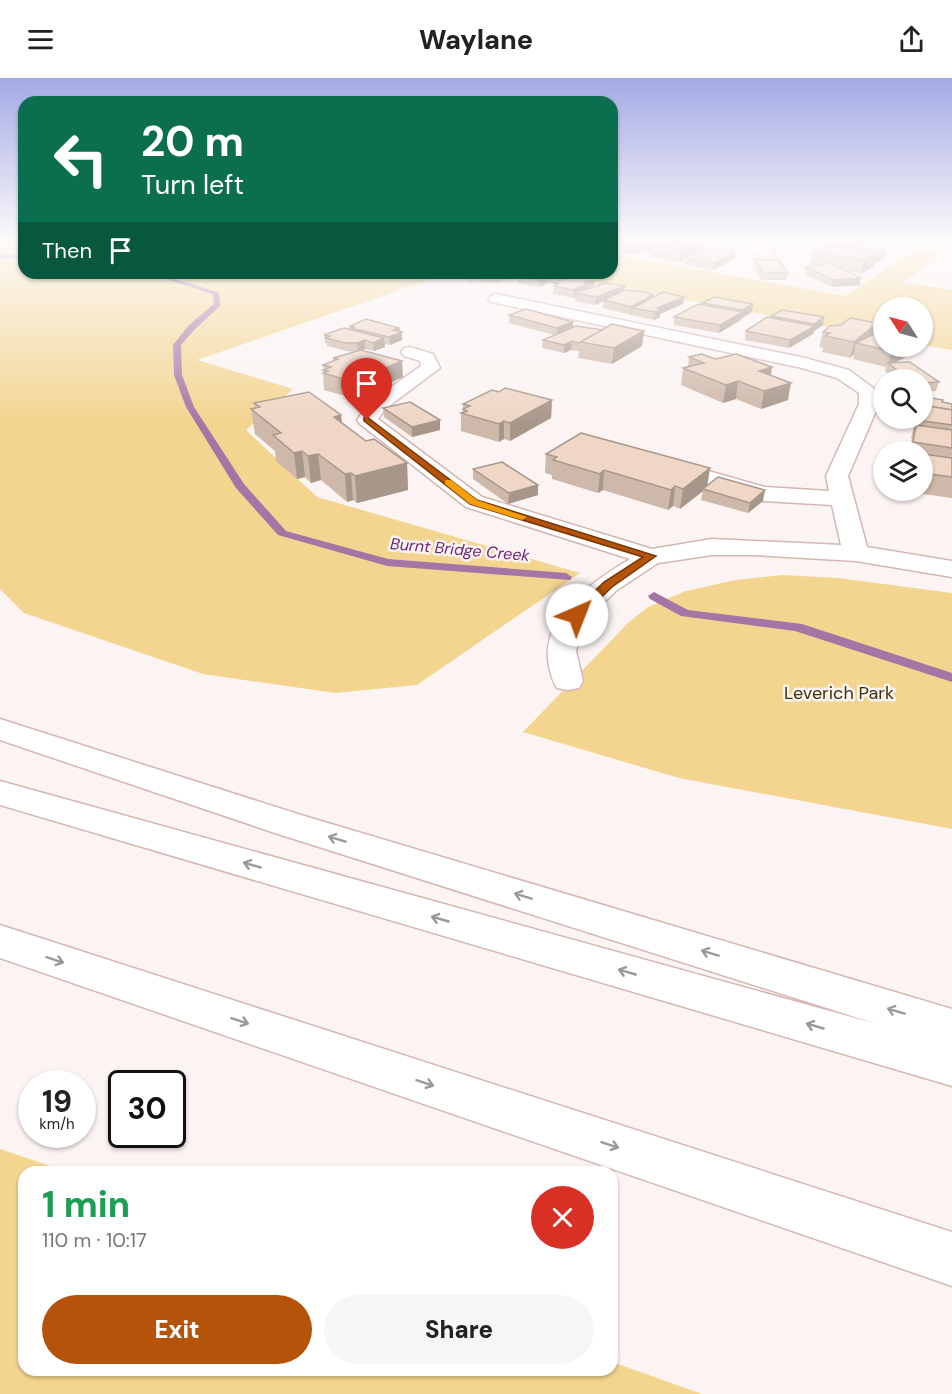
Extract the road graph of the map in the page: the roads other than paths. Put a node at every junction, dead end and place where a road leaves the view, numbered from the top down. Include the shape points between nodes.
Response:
1 (503, 300) edge
2 (410, 352) dead end
3 (650, 462) edge
4 (843, 499) junction
5 (856, 553) junction
6 (651, 556) junction
7 (952, 569) edge
8 (568, 681) dead end
9 (0, 729) edge
10 (0, 793) edge
11 (0, 941) edge
12 (952, 1028) edge
13 (952, 1065) edge
14 (952, 1259) edge

1 - 4 main road via 843,374 867,391 869,404 837,476
2 - 6 main road via 427,358 431,368 378,405 367,420 474,502
3 - 4 main road via 765,494
4 - 5 main road
5 - 6 main road via 712,546
5 - 7 main road
6 - 8 main road via 608,584 569,625 561,651
12 -> 9 main road via 300,828
13 -> 10 main road
11 -> 14 main road

